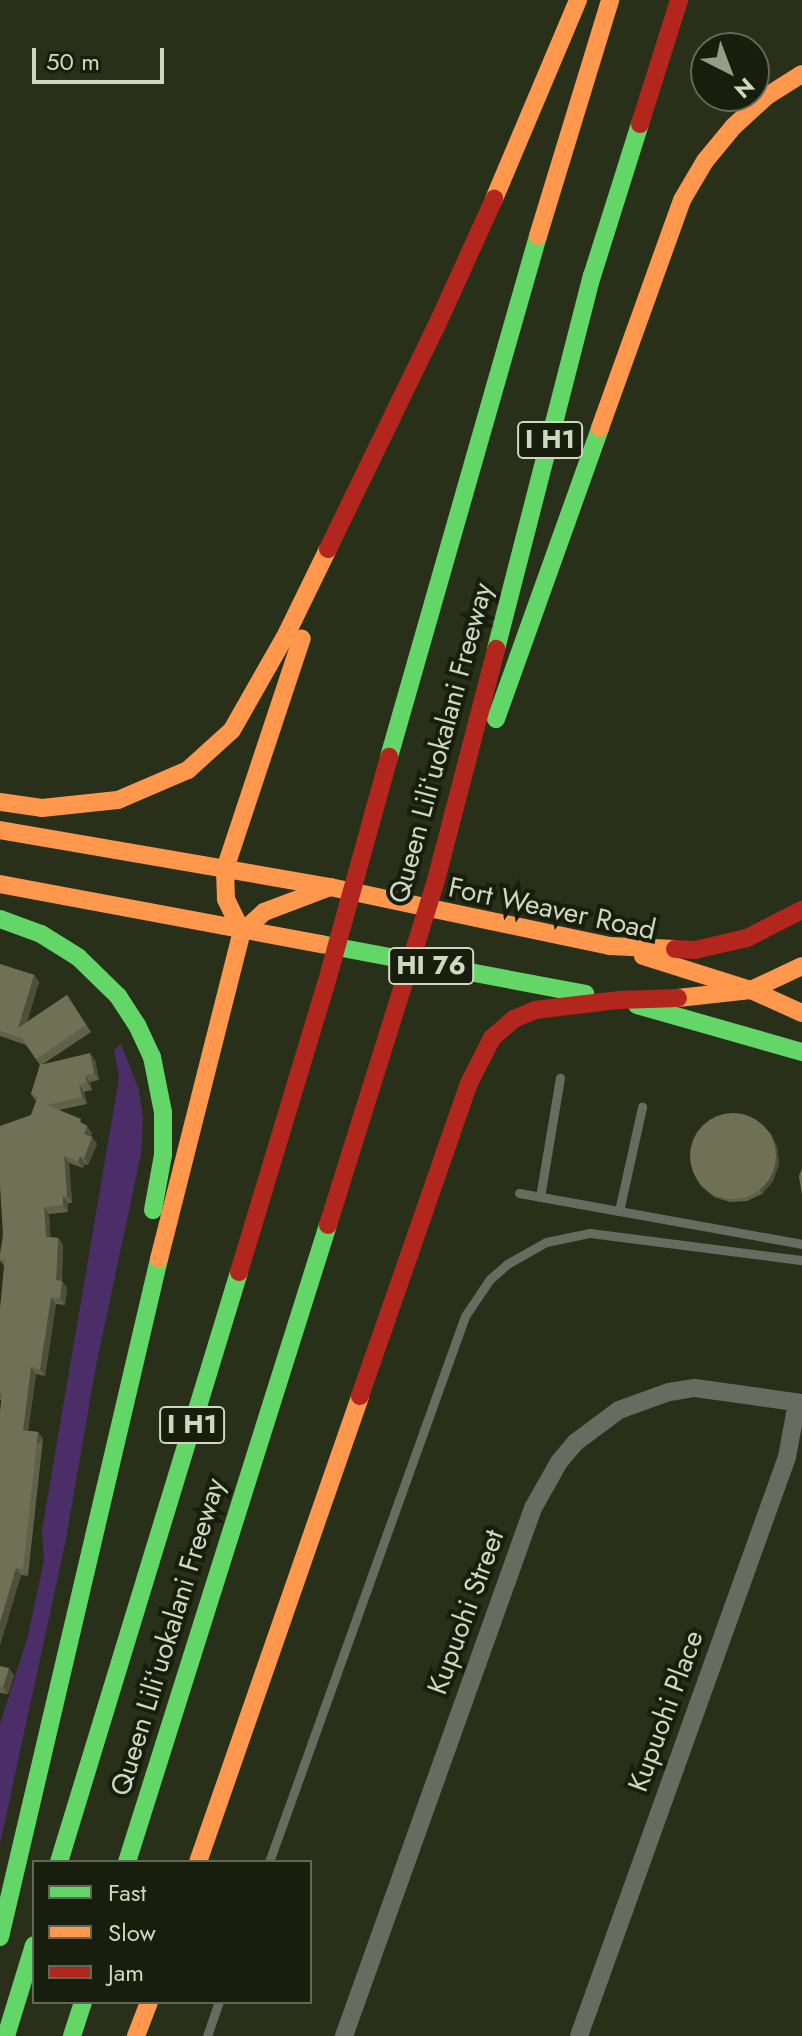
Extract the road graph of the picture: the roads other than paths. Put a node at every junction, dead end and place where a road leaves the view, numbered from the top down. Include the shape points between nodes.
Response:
1 (578, 0) edge
2 (610, 0) edge
3 (679, 0) edge
4 (802, 74) edge
5 (338, 533) junction
6 (0, 802) edge
7 (0, 830) edge
8 (225, 869) junction
9 (0, 884) edge
10 (435, 884) junction
11 (330, 887) junction
12 (802, 910) edge
13 (0, 919) edge
14 (242, 932) junction
15 (610, 946) junction
16 (802, 966) edge
17 (751, 990) junction
18 (619, 1000) junction
19 (802, 1013) edge
20 (802, 1052) edge
21 (560, 1078) dead end
22 (642, 1107) dead end
23 (519, 1193) dead end
24 (540, 1197) junction
25 (619, 1211) junction
26 (802, 1244) edge
27 (802, 1260) edge
28 (800, 1403) edge
29 (113, 1446) junction
30 (60, 1860) edge
31 (128, 1860) edge
32 (199, 1860) edge
33 (270, 1860) edge
34 (0, 1937) edge
35 (32, 1952) edge
36 (82, 2004) edge
37 (148, 2004) edge
38 (218, 2004) edge
39 (6, 2036) edge
40 (72, 2036) edge
41 (136, 2036) edge
42 (207, 2036) edge
43 (344, 2036) edge
44 (579, 2036) edge

1 - 5 main road via 436,327
2 - 30 main road, Queen Liliʻuokalani Freeway / I H1 via 499,361 325,988
3 - 10 main road, Queen Liliʻuokalani Freeway / I H1 via 592,276
4 - 10 main road via 734,126 682,200
5 - 6 main road via 232,730 188,770 155,787 92,804 42,808
5 - 8 main road
7 - 8 main road, Fort Weaver Road / HI 76
8 - 11 main road, Fort Weaver Road / HI 76
8 - 14 main road via 226,899
9 - 14 main road, HI 76
10 - 31 main road, Queen Liliʻuokalani Freeway / I H1
11 - 14 main road via 264,912
11 - 15 main road, Fort Weaver Road / HI 76
12 - 15 main road via 747,938 695,950
13 - 29 main road via 54,941 96,973 137,1025 159,1082 163,1155
14 - 18 main road, HI 76
14 - 29 main road
15 - 17 main road, Fort Weaver Road / HI 76
16 - 17 main road
17 - 18 main road
17 - 19 main road, Fort Weaver Road
18 - 20 main road, HI 76
18 - 32 main road via 535,1010 514,1019 492,1038 476,1064
21 - 24 lane
22 - 25 lane
23 - 24 lane
24 - 25 lane
25 - 26 lane
27 - 33 lane via 590,1233 546,1242 490,1279 465,1316
28 - 43 street, Kupuohi Street via 695,1388 669,1392 619,1410 559,1462 533,1508
28 - 44 street, Kupuohi Place via 787,1457
29 - 34 main road
35 - 39 main road
36 - 40 main road
37 - 41 main road
38 - 42 lane

